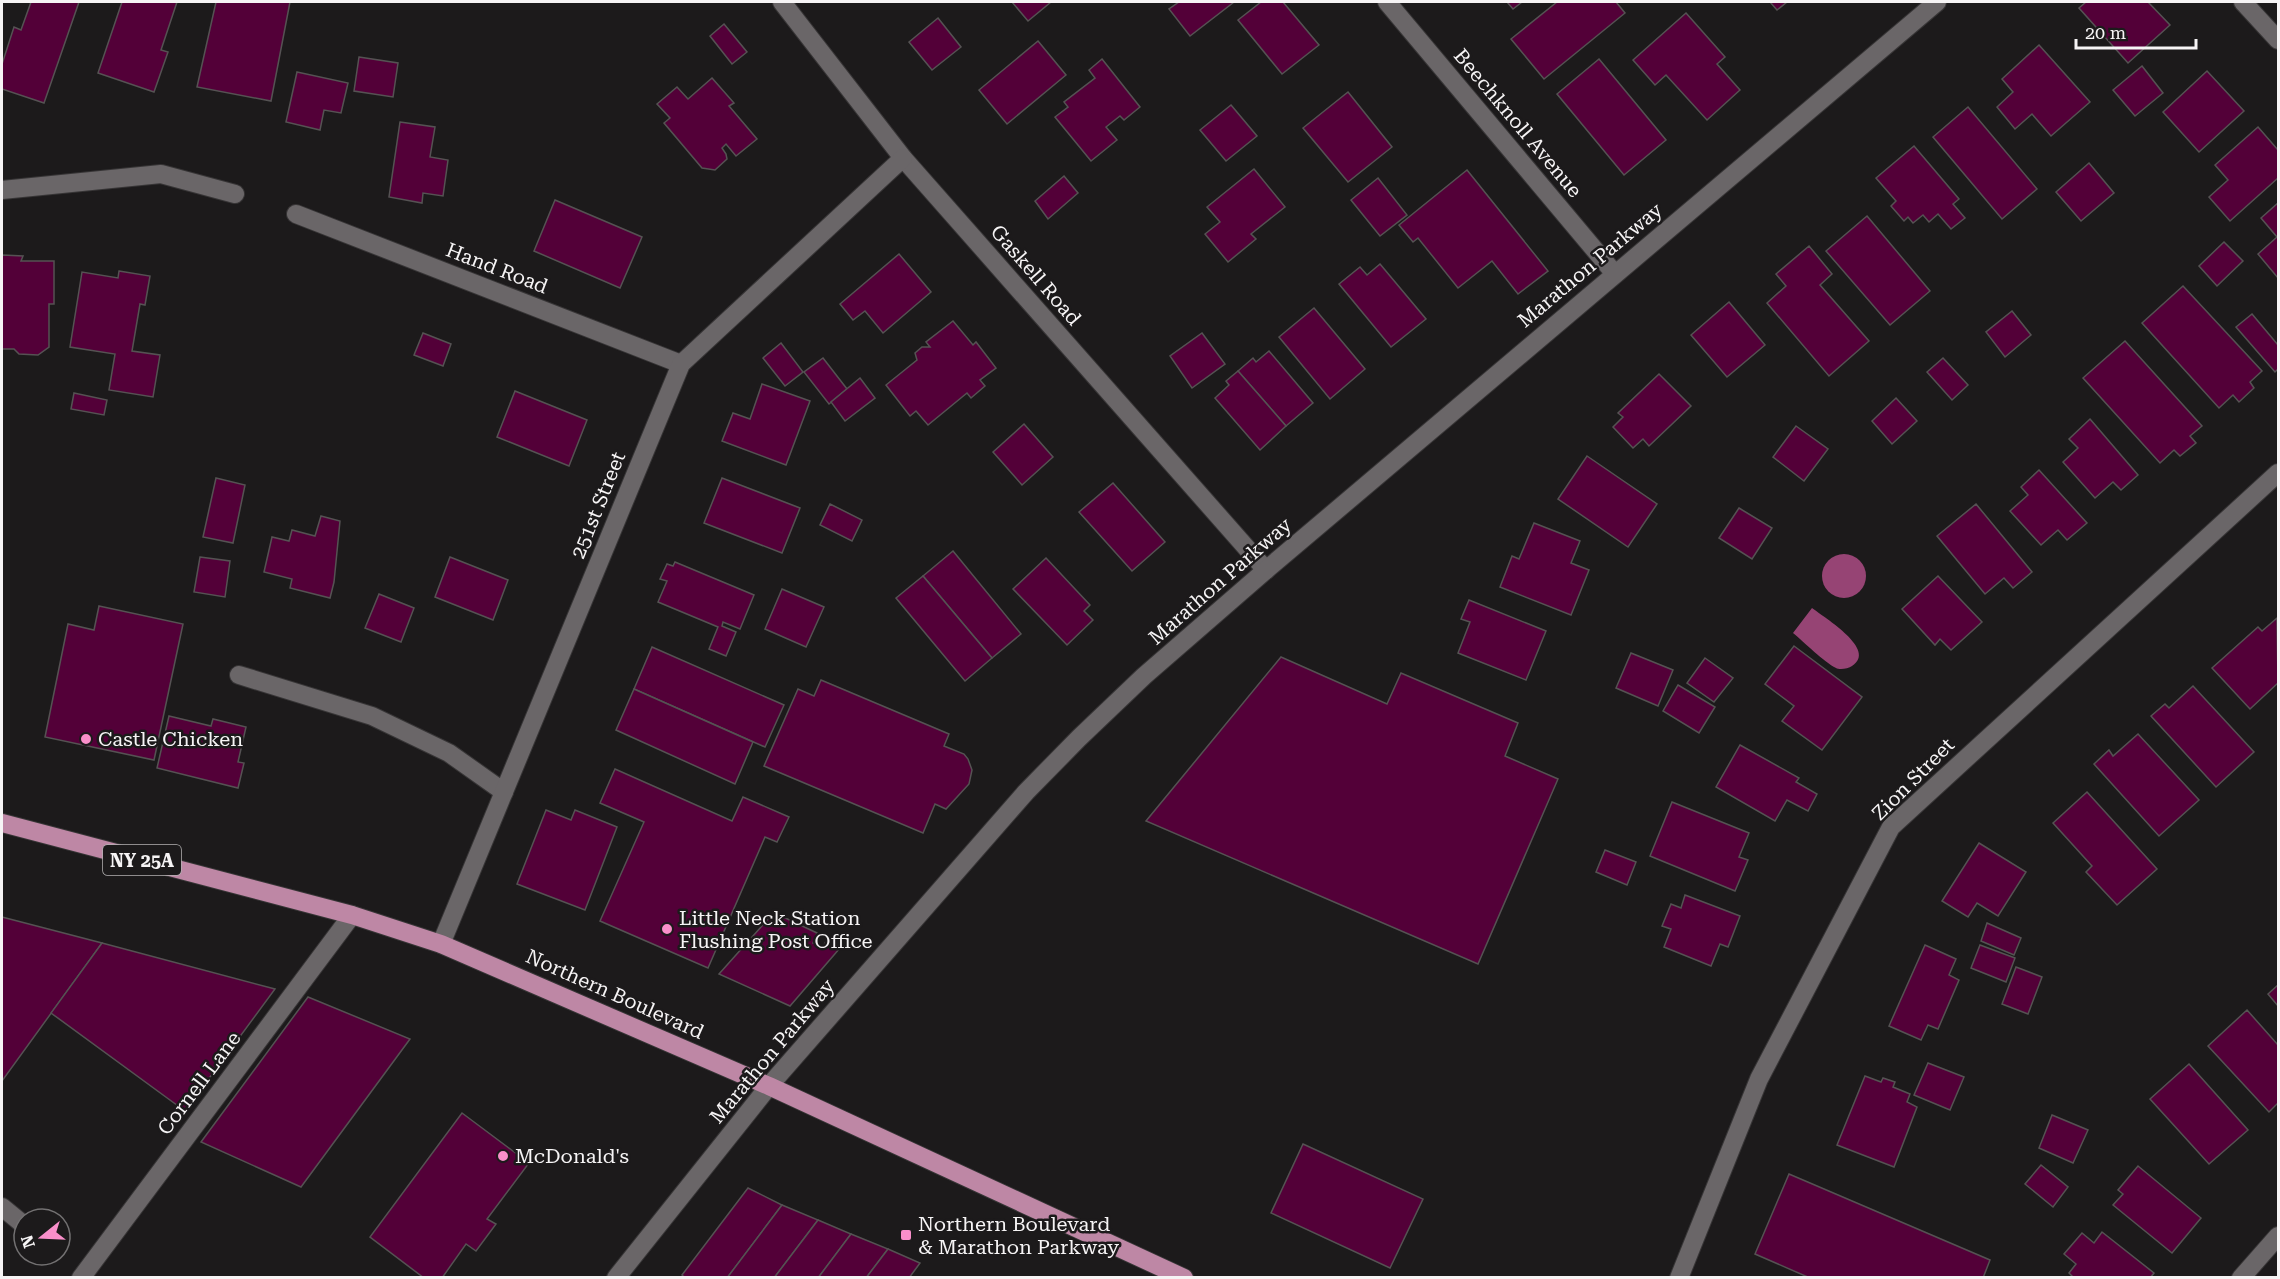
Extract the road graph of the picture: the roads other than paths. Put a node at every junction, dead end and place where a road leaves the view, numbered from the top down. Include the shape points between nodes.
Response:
1 (782, 2) edge
2 (1386, 2) edge
3 (1937, 2) edge
4 (2242, 2) edge
5 (2278, 40) edge
6 (903, 158) junction
7 (2, 190) edge
8 (235, 194) dead end
9 (296, 214) dead end
10 (1615, 274) junction
11 (681, 364) junction
12 (2278, 473) edge
13 (1266, 570) junction
14 (239, 675) dead end
15 (504, 792) junction
16 (2, 823) edge
17 (352, 915) junction
18 (441, 944) junction
19 (769, 1086) junction
20 (2278, 1236) edge
21 (81, 1278) edge
22 (616, 1278) edge
23 (1184, 1278) edge
24 (1679, 1278) edge
25 (2241, 1278) edge

1 - 6 street, Gaskell Road
2 - 10 street, Beechknoll Avenue
3 - 10 street, Marathon Parkway
4 - 5 street
6 - 11 street, 251st Street
6 - 13 street, Gaskell Road
7 - 8 street via 160,174
9 - 11 street, Hand Road
10 - 13 street, Marathon Parkway
11 - 15 street, 251st Street
12 - 24 street, Zion Street via 1891,827 1759,1079
13 - 19 street, Marathon Parkway via 1144,676 1026,792
14 - 15 street via 372,716 449,753
15 - 18 street, 251st Street
16 - 17 main road, Northern Boulevard / NY 25A
17 - 18 main road, Northern Boulevard / NY 25A
17 - 21 street, Cornell Lane
18 - 19 main road, Northern Boulevard
19 - 22 street, Marathon Parkway
19 - 23 main road, Northern Boulevard
20 - 25 street

